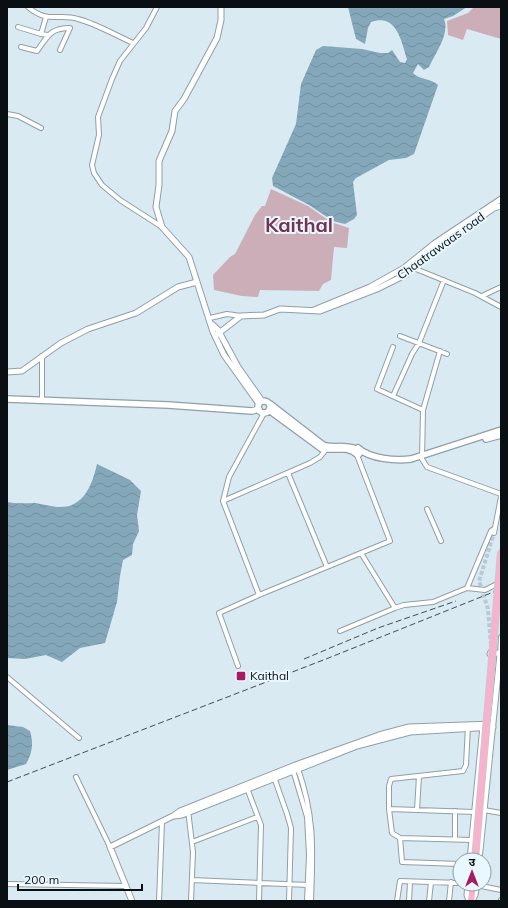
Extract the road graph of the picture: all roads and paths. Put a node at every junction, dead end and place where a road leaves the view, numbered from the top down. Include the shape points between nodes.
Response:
1 (28, 7) edge
2 (157, 7) edge
3 (221, 7) edge
4 (46, 17) junction
5 (18, 27) dead end
6 (41, 34) junction
7 (48, 35) junction
8 (133, 43) junction
9 (21, 47) dead end
10 (60, 50) dead end
11 (7, 114) edge
12 (41, 128) dead end
13 (501, 199) edge
14 (501, 206) edge
15 (162, 227) junction
16 (410, 266) junction
17 (444, 280) junction
18 (197, 282) junction
19 (501, 287) edge
20 (482, 296) junction
21 (501, 307) edge
22 (241, 316) junction
23 (210, 318) junction
24 (217, 334) junction
25 (400, 336) dead end
26 (419, 343) junction
27 (393, 347) dead end
28 (440, 351) junction
29 (447, 354) dead end
30 (42, 356) junction
31 (7, 372) edge
32 (393, 396) junction
33 (7, 399) edge
34 (42, 400) junction
35 (260, 405) junction
36 (268, 409) junction
37 (423, 410) junction
38 (501, 430) edge
39 (501, 435) edge
40 (327, 448) junction
41 (357, 452) junction
42 (422, 458) junction
43 (288, 473) junction
44 (501, 494) edge
45 (501, 497) edge
46 (223, 501) junction
47 (427, 509) dead end
48 (495, 528) junction
49 (494, 533) tunnel mouth
50 (440, 541) dead end
51 (501, 552) edge
52 (361, 553) junction
53 (327, 567) junction
54 (501, 582) edge
55 (467, 588) junction
56 (259, 595) junction
57 (395, 608) junction
58 (340, 631) dead end
59 (501, 637) edge
60 (500, 654) edge
61 (238, 666) dead end
62 (7, 677) edge
63 (468, 726) junction
64 (483, 726) junction
65 (493, 726) junction
66 (79, 738) dead end
67 (295, 767) junction
68 (419, 776) junction
69 (76, 777) dead end
70 (274, 777) junction
71 (246, 786) junction
72 (389, 809) junction
73 (188, 810) junction
74 (417, 810) junction
75 (484, 810) junction
76 (455, 811) junction
77 (474, 812) junction
78 (501, 813) edge
79 (258, 817) junction
80 (162, 822) junction
81 (400, 838) junction
82 (455, 839) junction
83 (472, 840) junction
84 (192, 842) junction
85 (110, 847) junction
86 (471, 852) edge
87 (476, 852) edge
88 (480, 852) edge
89 (452, 864) edge
90 (192, 880) junction
91 (410, 882) junction
92 (430, 882) junction
93 (451, 882) joint
94 (260, 883) junction
95 (7, 884) edge
96 (289, 884) junction
97 (310, 885) junction
98 (126, 886) junction
99 (132, 901) edge
100 (159, 901) edge
101 (191, 901) edge
102 (259, 901) edge
103 (289, 901) edge
104 (307, 901) edge
105 (311, 901) edge
106 (397, 901) edge
107 (409, 901) edge
108 (429, 901) edge
109 (449, 901) edge

1 - 4 street
2 - 8 street via 146,28
3 - 15 street via 217,38 175,111 172,131 159,161 156,207
4 - 6 street
4 - 8 street via 77,18
5 - 6 street
6 - 7 street
7 - 9 street via 38,51
7 - 10 street via 60,28 70,28
8 - 15 street via 120,61 98,117 99,135 92,165 102,185
11 - 12 street via 18,116
13 - 16 street via 435,243
14 - 16 street, Chaatrawaas road via 494,208
15 - 18 street via 189,257
16 - 17 street
16 - 22 street via 370,287 314,310 280,309 264,315
17 - 20 street
17 - 26 street
18 - 23 street
18 - 30 street via 178,287 136,313 88,329 61,342
19 - 20 street
20 - 21 street
22 - 23 street via 227,314
22 - 24 street
23 - 24 street
24 - 35 street via 228,360
25 - 26 street
26 - 28 street
26 - 32 street
27 - 32 street via 377,388
28 - 29 street
28 - 37 street
30 - 31 street via 22,371
30 - 34 street
32 - 37 street
33 - 34 main road
34 - 35 main road via 252,411
35 - 36 main road
35 - 36 main road via 267,401
36 - 40 main road
36 - 46 street via 229,477
37 - 42 street
38 - 42 main road
39 - 42 main road
40 - 41 main road via 345,445
40 - 43 street via 320,458
41 - 42 main road via 403,460
41 - 52 street via 390,541
42 - 44 street via 427,467
43 - 46 street
43 - 53 street
45 - 48 street
46 - 56 street
47 - 50 street
48 - 49 street
48 - 55 street via 491,531
51 - 87 main road, bridge
52 - 53 street
52 - 57 street
53 - 56 street
54 - 55 street via 484,590
55 - 57 street via 433,602
56 - 61 street via 219,613
57 - 58 street
59 - 60 street
60 - 64 street via 491,650
60 - 65 street
62 - 66 street
63 - 64 street
63 - 67 street via 409,727 367,739
63 - 68 street via 466,765 463,770
64 - 65 street
64 - 77 street
65 - 75 street
67 - 70 street
67 - 71 street
67 - 97 street via 312,821 314,844
68 - 72 street via 391,779
68 - 74 street
69 - 85 street
70 - 71 street
70 - 96 street via 291,828
71 - 73 street
71 - 79 street
72 - 74 street
72 - 81 street via 392,833
73 - 80 street
73 - 84 street
74 - 76 street
75 - 78 street
75 - 88 street
76 - 77 street
76 - 82 street
77 - 83 street
79 - 84 street
79 - 94 street
80 - 85 street
80 - 100 street
81 - 82 street
81 - 89 street via 402,862
82 - 83 street
83 - 86 street
84 - 90 street
85 - 98 street
90 - 94 street
90 - 101 street
91 - 92 street
91 - 106 street via 399,882
91 - 107 street
92 - 93 street
92 - 108 street
93 - 109 street
94 - 96 street
94 - 102 street
95 - 98 street
96 - 97 street
96 - 103 street
97 - 104 street
97 - 105 street
98 - 99 street

